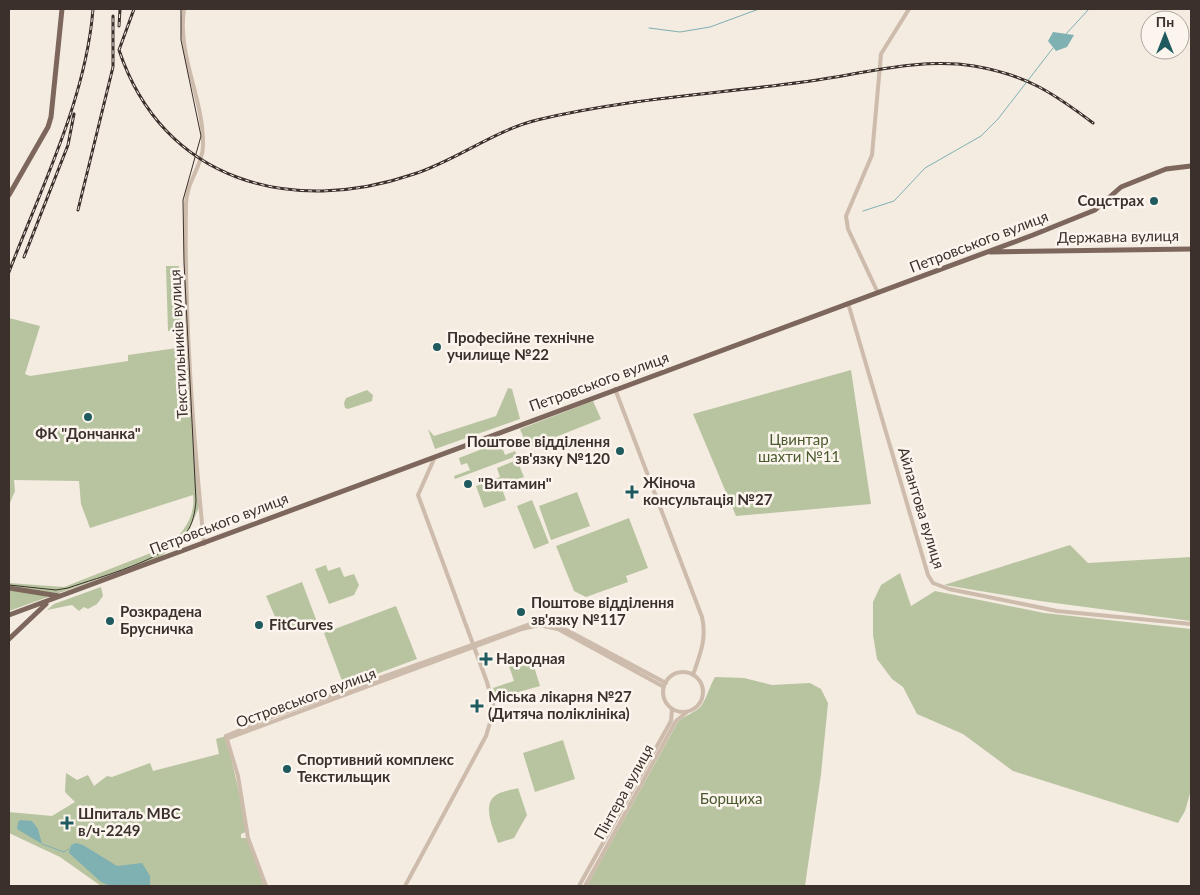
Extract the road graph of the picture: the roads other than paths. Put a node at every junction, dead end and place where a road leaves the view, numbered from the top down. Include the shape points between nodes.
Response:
1 (62, 9) edge
2 (184, 9) edge
3 (909, 9) edge
4 (1191, 166) edge
5 (9, 195) edge
6 (1191, 249) edge
7 (984, 252) junction
8 (878, 293) junction
9 (848, 303) junction
10 (615, 389) junction
11 (434, 459) junction
12 (204, 544) junction
13 (9, 588) edge
14 (60, 596) junction
15 (9, 615) edge
16 (1191, 624) edge
17 (9, 639) edge
18 (473, 646) junction
19 (693, 675) junction
20 (665, 685) junction
21 (672, 709) junction
22 (687, 712) junction
23 (266, 886) edge
24 (405, 886) edge
25 (579, 886) edge
26 (585, 886) edge

1 - 5 main road via 51,117
2 - 12 street, Текстильників вулиця via 183,39 204,145 187,190 186,238 195,450
3 - 8 street via 881,54 872,155 846,216 848,229
4 - 7 main road, Петровського вулиця via 1169,168 1132,182 1115,191 1095,210
6 - 7 main road, Державна вулиця
7 - 8 main road, Петровського вулиця
8 - 9 main road, Петровського вулиця
9 - 10 main road, Петровського вулиця
9 - 16 street, Айлантова вулиця via 933,583 943,588 1058,611
10 - 11 main road, Петровського вулиця
10 - 19 street via 702,617 704,645
11 - 12 main road, Петровського вулиця
11 - 18 street via 418,496
12 - 14 main road, Петровського вулиця
13 - 14 main road
14 - 15 main road, Петровського вулиця
14 - 17 main road via 36,611
18 - 20 street, Островського вулиця via 539,625 552,626
18 - 23 street, Островського вулиця via 229,738 226,736 238,776 248,838
18 - 24 street via 493,701 492,717 486,736
19 - 20 street via 677,674
19 - 22 street via 701,682 703,695 698,706
20 - 21 street via 665,700
21 - 22 street
21 - 25 street, Пінтера вулиця via 671,721
22 - 26 street, Пінтера вулиця via 676,721

